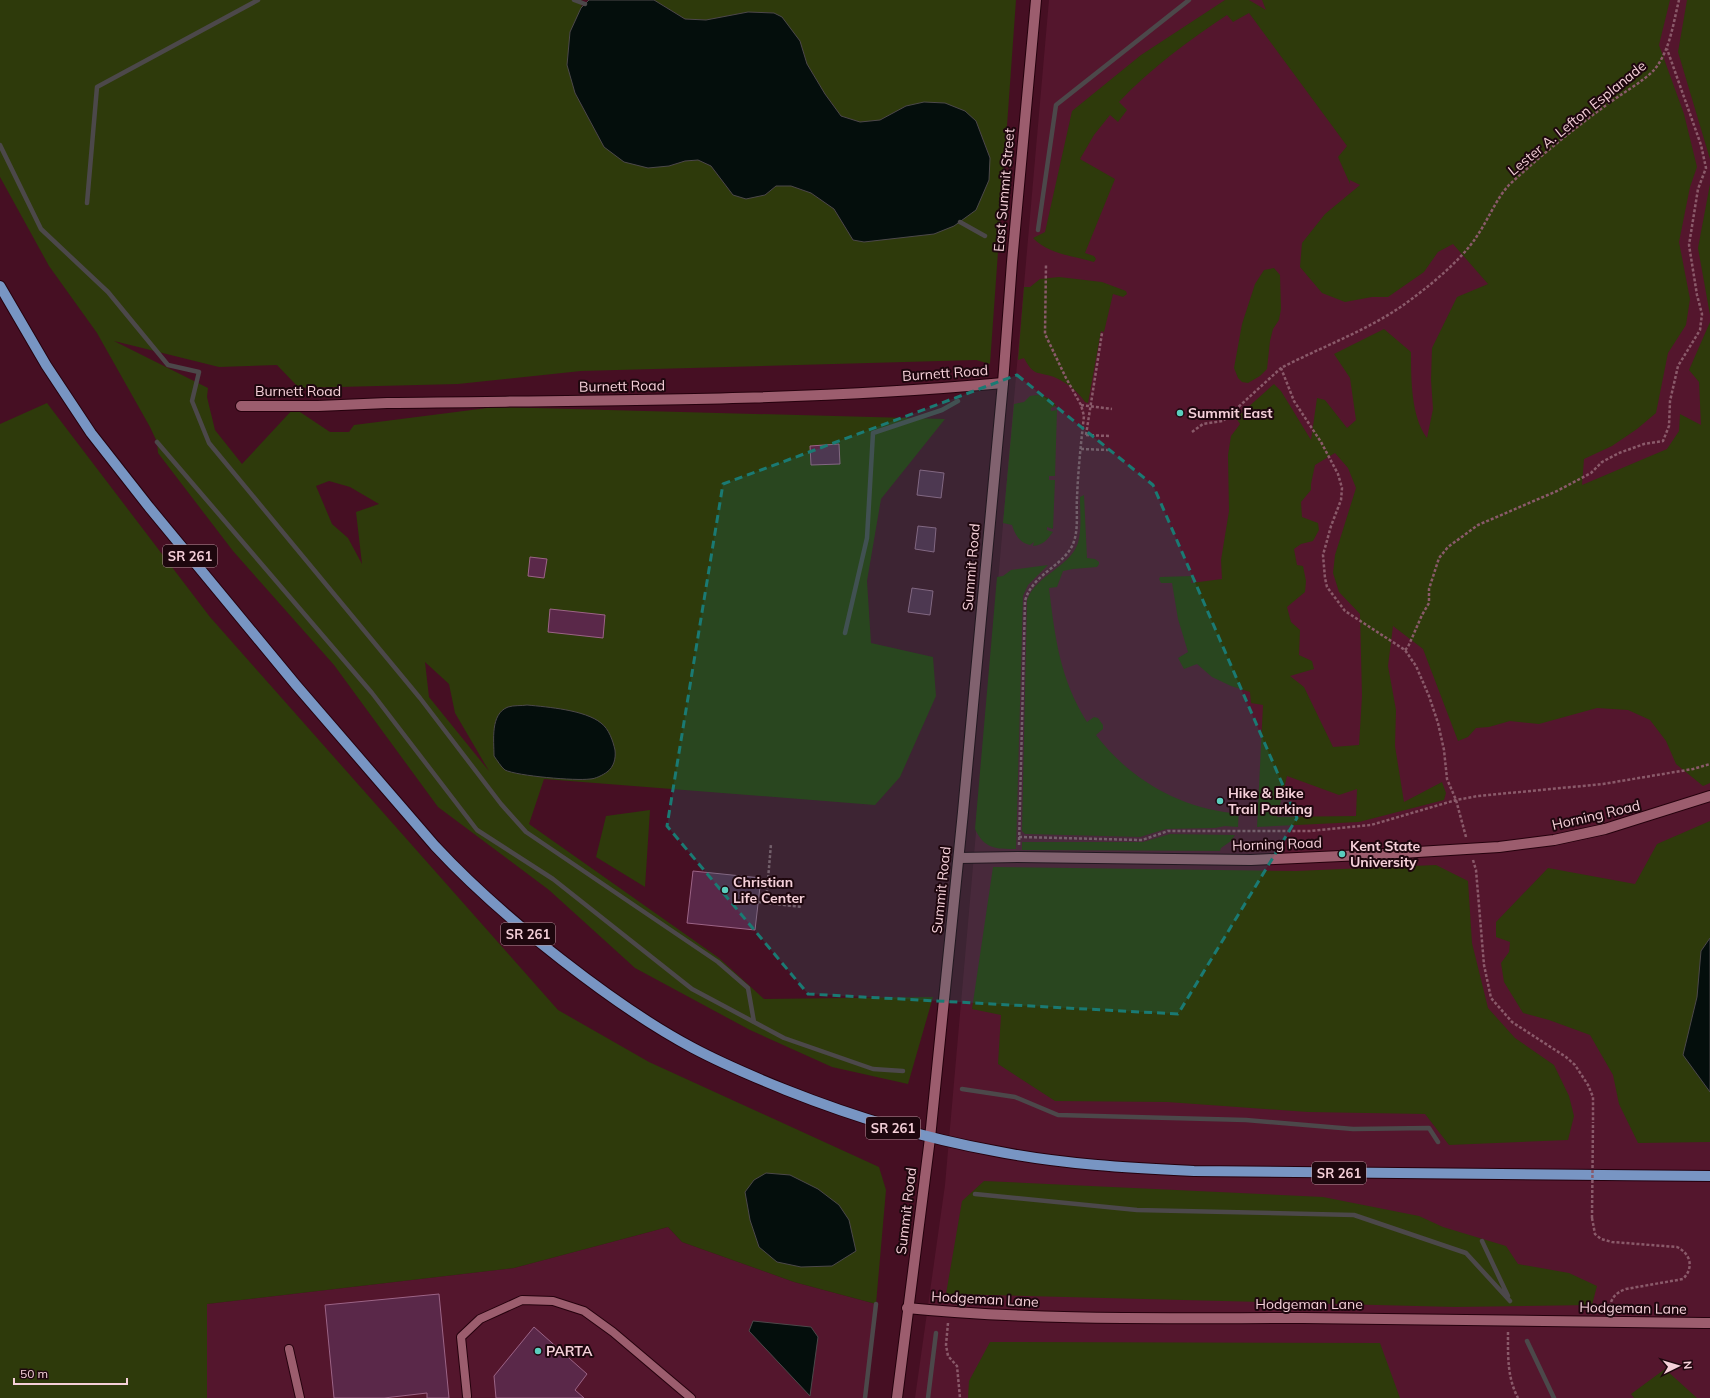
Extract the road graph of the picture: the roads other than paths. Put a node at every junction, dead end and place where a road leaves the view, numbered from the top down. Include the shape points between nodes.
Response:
1 (1036, 0) edge
2 (0, 286) edge
3 (1003, 383) junction
4 (241, 406) dead end
5 (1710, 796) edge
6 (959, 858) junction
7 (930, 1138) junction
8 (1710, 1176) edge
9 (908, 1308) junction
10 (1710, 1324) edge
11 (289, 1349) dead end
12 (467, 1396) dead end
13 (300, 1398) edge
14 (691, 1398) edge
15 (896, 1398) edge

1 - 3 street, East Summit Street
2 - 7 main road, SR 261 via 72,406 126,477 403,811 458,871 493,904 604,993 694,1049 738,1071 834,1109
3 - 4 street, Burnett Road via 811,395
3 - 6 street, Summit Road
5 - 6 street, Horning Road via 1604,829 1554,840 1499,847 1251,860
6 - 7 street, Summit Road
7 - 8 main road, SR 261 via 996,1152 1066,1162 1186,1171
7 - 9 street, Summit Road
9 - 10 street, Hodgeman Lane via 950,1312 1123,1318
9 - 15 street, Summit Road
11 - 13 lane
12 - 14 lane via 461,1337 480,1319 522,1300 553,1301 584,1310

